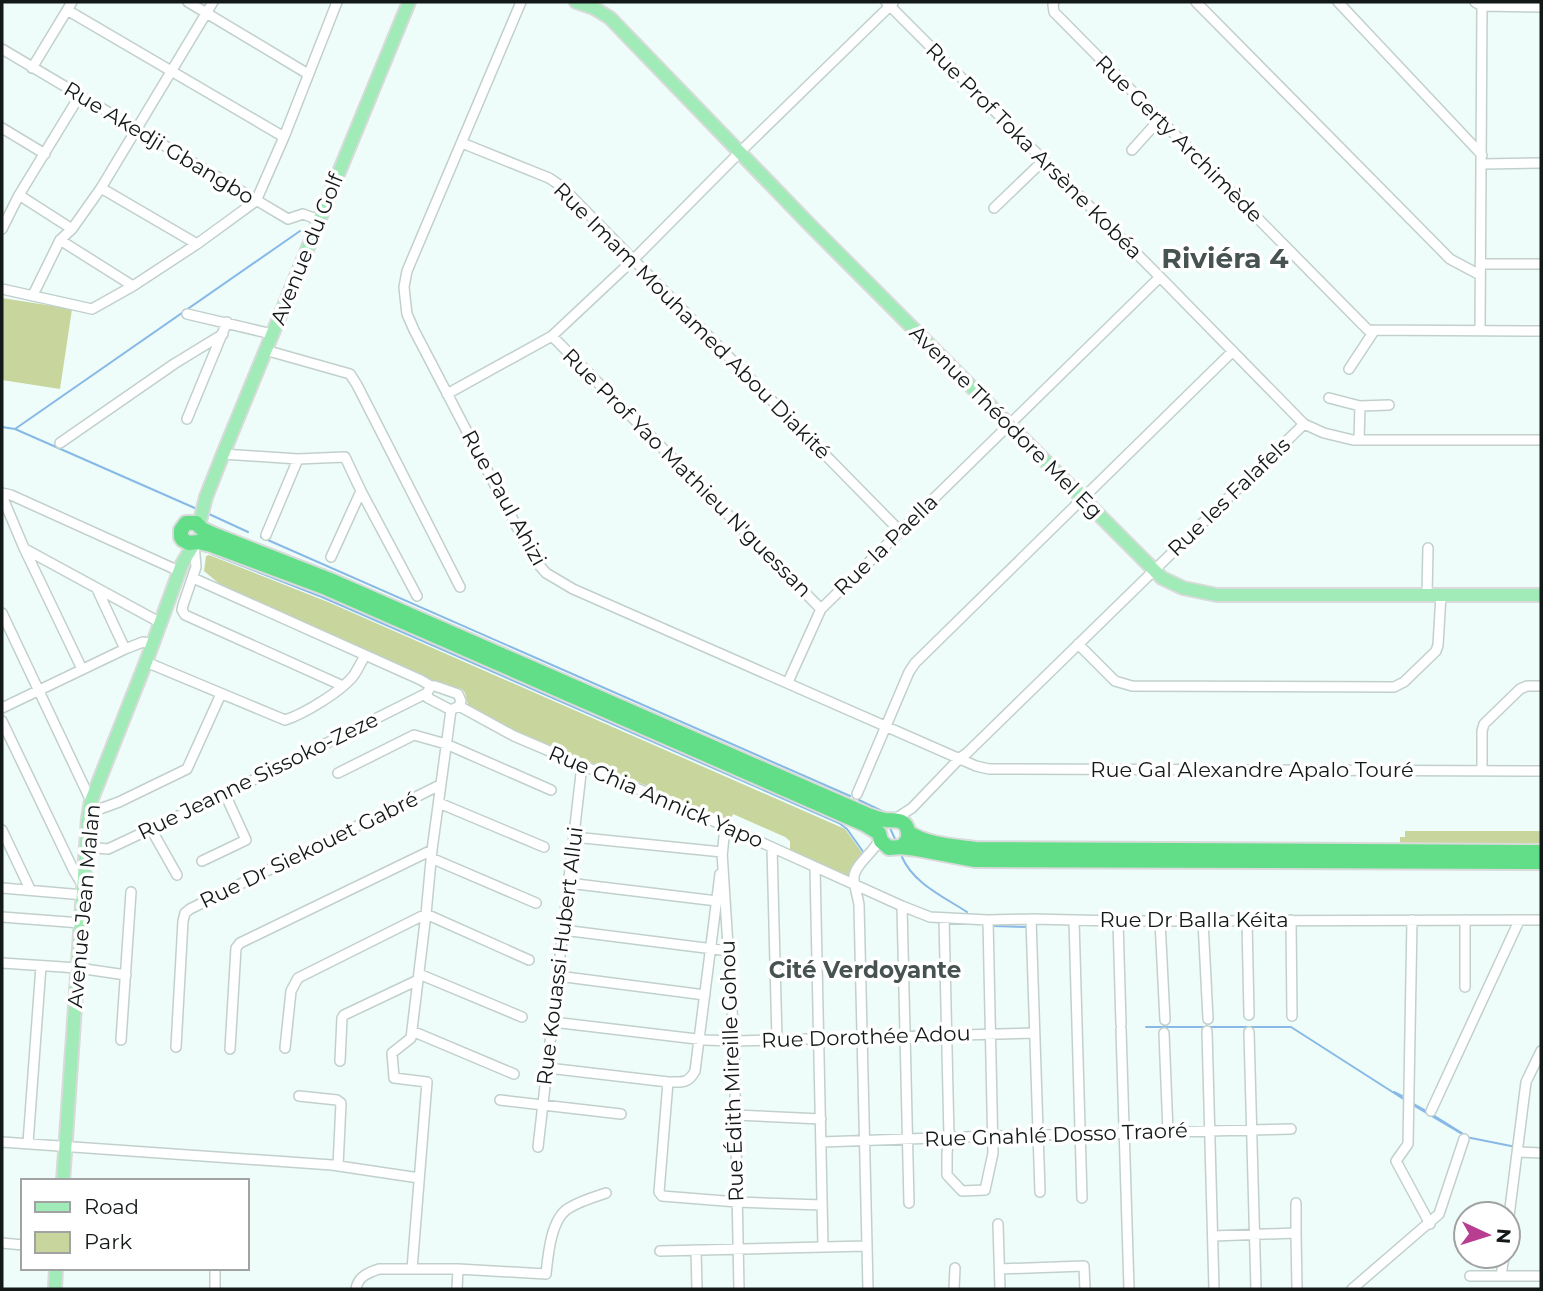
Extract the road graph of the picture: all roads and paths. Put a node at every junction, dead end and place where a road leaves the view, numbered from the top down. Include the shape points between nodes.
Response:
1 (188, 2) edge
2 (213, 2) edge
3 (337, 2) edge
4 (409, 2) edge
5 (521, 2) edge
6 (576, 2) edge
7 (1054, 2) edge
8 (1196, 2) edge
9 (1338, 2) edge
10 (890, 3) edge
11 (1478, 4) edge
12 (597, 5) edge
13 (70, 6) edge
14 (1541, 7) edge
15 (206, 13) junction
16 (2, 49) edge
17 (32, 68) junction
18 (172, 71) junction
19 (308, 74) junction
20 (80, 95) junction
21 (1159, 120) junction
22 (2, 128) edge
23 (137, 129) junction
24 (284, 138) junction
25 (462, 143) junction
26 (1132, 150) dead end
27 (740, 152) junction
28 (45, 154) junction
29 (1482, 159) junction
30 (1044, 160) junction
31 (1541, 163) edge
32 (101, 188) junction
33 (19, 195) junction
34 (256, 201) junction
35 (994, 208) dead end
36 (319, 220) junction
37 (2, 229) edge
38 (72, 229) junction
39 (60, 240) junction
40 (197, 244) junction
41 (633, 260) junction
42 (1480, 264) junction
43 (1541, 264) edge
44 (1480, 275) junction
45 (1160, 277) junction
46 (133, 286) junction
47 (2, 289) edge
48 (33, 295) junction
49 (187, 314) dead end
50 (227, 322) junction
51 (1480, 330) junction
52 (1374, 331) junction
53 (1541, 331) edge
54 (223, 334) junction
55 (272, 334) junction
56 (552, 336) junction
57 (265, 350) junction
58 (1233, 351) junction
59 (1349, 369) dead end
60 (447, 394) junction
61 (1329, 398) dead end
62 (1389, 405) dead end
63 (1360, 406) junction
64 (187, 419) dead end
65 (1304, 424) junction
66 (1009, 425) junction
67 (1359, 440) junction
68 (1541, 440) edge
69 (60, 443) dead end
70 (223, 454) junction
71 (298, 459) junction
72 (361, 491) junction
73 (2, 494) edge
74 (1081, 498) junction
75 (900, 531) junction
76 (194, 533) junction
77 (266, 535) dead end
78 (23, 548) junction
79 (1428, 548) dead end
80 (331, 557) dead end
81 (181, 567) junction
82 (1154, 570) junction
83 (193, 578) junction
84 (460, 587) dead end
85 (97, 589) junction
86 (1427, 595) junction
87 (1441, 595) junction
88 (417, 596) dead end
89 (1541, 596) edge
90 (821, 609) junction
91 (2, 613) edge
92 (161, 623) junction
93 (153, 644) junction
94 (1078, 644) junction
95 (125, 649) junction
96 (365, 656) junction
97 (146, 662) junction
98 (82, 669) junction
99 (788, 682) junction
100 (343, 686) junction
101 (1541, 686) edge
102 (38, 690) junction
103 (429, 690) junction
104 (220, 694) junction
105 (2, 708) edge
106 (455, 708) junction
107 (2, 721) edge
108 (886, 726) junction
109 (446, 744) junction
110 (964, 757) junction
111 (582, 765) junction
112 (1482, 771) junction
113 (1541, 771) edge
114 (338, 773) dead end
115 (440, 785) junction
116 (551, 790) dead end
117 (225, 794) junction
118 (857, 794) dead end
119 (439, 803) junction
120 (90, 807) junction
121 (899, 824) junction
122 (725, 826) junction
123 (151, 829) junction
124 (2, 830) edge
125 (574, 837) junction
126 (887, 842) junction
127 (87, 847) junction
128 (544, 847) dead end
129 (772, 847) junction
130 (722, 852) junction
131 (1541, 852) edge
132 (431, 854) junction
133 (202, 861) dead end
134 (1541, 862) edge
135 (815, 867) junction
136 (177, 875) dead end
137 (568, 883) junction
138 (855, 884) junction
139 (2, 888) edge
140 (30, 889) junction
141 (84, 891) junction
142 (131, 892) dead end
143 (717, 901) junction
144 (536, 903) dead end
145 (902, 906) junction
146 (426, 914) junction
147 (2, 917) edge
148 (944, 918) junction
149 (981, 918) junction
150 (1031, 919) junction
151 (1074, 920) junction
152 (1160, 920) junction
153 (1203, 920) junction
154 (1291, 920) junction
155 (1412, 920) junction
156 (1465, 920) junction
157 (1541, 920) edge
158 (1118, 921) junction
159 (1247, 921) junction
160 (1520, 921) junction
161 (80, 923) junction
162 (563, 930) junction
163 (711, 948) junction
164 (729, 951) junction
165 (529, 960) dead end
166 (2, 963) edge
167 (41, 966) junction
168 (78, 968) junction
169 (125, 975) junction
170 (558, 976) junction
171 (419, 977) junction
172 (1465, 987) dead end
173 (705, 995) junction
174 (1249, 1015) dead end
175 (1292, 1016) dead end
176 (522, 1017) dead end
177 (1208, 1019) dead end
178 (1165, 1020) dead end
179 (553, 1022) junction
180 (412, 1031) junction
181 (1207, 1031) dead end
182 (1034, 1032) junction
183 (1248, 1032) dead end
184 (991, 1033) junction
185 (1164, 1033) dead end
186 (947, 1035) junction
187 (904, 1037) junction
188 (862, 1038) junction
189 (699, 1039) junction
190 (121, 1040) dead end
191 (777, 1040) junction
192 (818, 1040) junction
193 (734, 1041) junction
194 (176, 1047) dead end
195 (285, 1048) dead end
196 (230, 1049) dead end
197 (1541, 1051) edge
198 (340, 1061) dead end
199 (548, 1068) junction
200 (514, 1074) dead end
201 (668, 1082) junction
202 (299, 1096) dead end
203 (500, 1100) dead end
204 (543, 1105) junction
205 (1431, 1111) dead end
206 (621, 1114) dead end
207 (735, 1115) junction
208 (821, 1119) junction
209 (1292, 1129) dead end
210 (1252, 1130) junction
211 (1209, 1131) junction
212 (1168, 1132) junction
213 (1124, 1133) junction
214 (1081, 1134) junction
215 (1037, 1135) junction
216 (993, 1136) junction
217 (949, 1137) junction
218 (1464, 1139) dead end
219 (908, 1140) junction
220 (865, 1141) junction
221 (2, 1142) edge
222 (821, 1142) junction
223 (28, 1143) junction
224 (65, 1147) junction
225 (538, 1147) dead end
226 (1518, 1152) junction
227 (1541, 1153) edge
228 (338, 1166) junction
229 (419, 1178) junction
230 (63, 1179) edge
231 (1040, 1192) dead end
232 (606, 1193) dead end
233 (1082, 1198) dead end
234 (1511, 1200) edge
235 (737, 1202) junction
236 (909, 1203) dead end
237 (1296, 1203) dead end
238 (822, 1205) junction
239 (998, 1224) dead end
240 (1430, 1224) junction
241 (1296, 1233) junction
242 (1255, 1235) junction
243 (1213, 1236) junction
244 (2, 1243) edge
245 (21, 1245) edge
246 (866, 1246) junction
247 (823, 1247) junction
248 (696, 1250) junction
249 (737, 1250) junction
250 (660, 1251) dead end
251 (955, 1268) dead end
252 (412, 1269) junction
253 (458, 1269) junction
254 (1000, 1269) junction
255 (56, 1270) edge
256 (215, 1270) edge
257 (1502, 1270) edge
258 (1470, 1276) dead end
259 (1501, 1276) junction
260 (1541, 1276) edge
261 (55, 1289) edge
262 (215, 1289) edge
263 (356, 1289) edge
264 (457, 1289) edge
265 (697, 1289) edge
266 (739, 1289) edge
267 (868, 1289) edge
268 (954, 1289) edge
269 (1000, 1289) edge
270 (1085, 1289) edge
271 (1129, 1289) edge
272 (1214, 1289) edge
273 (1256, 1289) edge
274 (1297, 1289) edge
275 (1352, 1289) edge

1 - 15 street
2 - 15 street
3 - 19 street
4 - 36 main road, Avenue du Golf
5 - 25 street, Rue Paul Ahizi
6 - 12 main road, Avenue Théodore Mel Eg
7 - 21 street, Rue Gerty Archimède via 1054,12
8 - 44 street via 1450,258
9 - 29 street
10 - 27 street
10 - 30 street, Rue Prof Toka Arsène Kobéa
11 - 14 street
11 - 29 street
12 - 27 main road, Avenue Théodore Mel Eg
13 - 17 street
13 - 18 street
15 - 18 street
15 - 19 street
16 - 17 street, Rue Akedji Gbangbo
17 - 20 street, Rue Akedji Gbangbo
18 - 23 street
18 - 24 street
19 - 24 street
20 - 23 street, Rue Akedji Gbangbo
20 - 28 street
21 - 26 street
21 - 52 street, Rue Gerty Archimède
22 - 28 street
23 - 32 street
23 - 34 street, Rue Akedji Gbangbo
24 - 34 street
25 - 41 street, Rue Imam Mouhamed Abou Diakité via 555,182
25 - 60 street, Rue Paul Ahizi via 404,287 407,314
27 - 41 street
27 - 66 main road, Avenue Théodore Mel Eg
28 - 33 street
29 - 31 street
29 - 42 street
30 - 35 street
30 - 45 street, Rue Prof Toka Arsène Kobéa
32 - 38 street
32 - 40 street
33 - 37 street
33 - 38 street
34 - 36 street, Rue Akedji Gbangbo via 288,219 303,214
34 - 40 street
36 - 55 main road, Avenue du Golf
38 - 39 street
39 - 46 street
39 - 48 street
40 - 46 street
41 - 56 street
41 - 75 street, Rue Imam Mouhamed Abou Diakité
42 - 43 street
42 - 44 street
44 - 51 street
45 - 58 street, Rue Prof Toka Arsène Kobéa
45 - 66 street, Rue la Paella
46 - 48 street via 92,309
47 - 48 street
49 - 50 street
50 - 54 street
50 - 55 street
51 - 52 street
51 - 53 street
52 - 59 street
54 - 64 street
54 - 69 street
55 - 57 main road, Avenue du Golf
56 - 60 street
56 - 90 street, Rue Prof Yao Mathieu N'guessan
57 - 70 main road, Avenue du Golf
57 - 84 street via 350,374
58 - 65 street, Rue Prof Toka Arsène Kobéa
58 - 74 street
60 - 99 street, Rue Paul Ahizi via 533,558 546,573 573,589
61 - 63 street
62 - 63 street
63 - 67 street
65 - 67 street, Rue Prof Toka Arsène Kobéa via 1338,438
65 - 82 street, Rue les Falafels
66 - 74 main road, Avenue Théodore Mel Eg
66 - 75 street, Rue la Paella
67 - 68 street, Rue Prof Toka Arsène Kobéa
70 - 71 street
70 - 76 main road, Avenue du Golf
71 - 72 street via 345,457
71 - 77 street
72 - 80 street
72 - 88 street
73 - 78 street
73 - 81 street
74 - 82 main road, Avenue Théodore Mel Eg
74 - 108 street via 915,663
75 - 90 street, Rue la Paella
76 - 81 main road, Avenue Jean Malan
76 - 83 street
76 - 121 highway via 330,580 868,815
76 - 126 highway via 211,545 326,589 864,824
78 - 85 street
78 - 98 street
79 - 86 street
81 - 92 main road, Avenue Jean Malan
82 - 86 main road, Avenue Théodore Mel Eg via 1182,588 1217,596
82 - 94 street, Rue les Falafels
83 - 96 street
83 - 100 street via 183,605 185,615
85 - 92 street
85 - 95 street
86 - 87 main road, Avenue Théodore Mel Eg
87 - 89 main road, Avenue Théodore Mel Eg
87 - 94 street via 1436,651 1394,687 1132,686 1115,681
90 - 99 street, Rue la Paella
91 - 102 street
92 - 93 main road, Avenue Jean Malan
93 - 95 street via 143,642
93 - 97 main road, Avenue Jean Malan
94 - 110 street, Rue les Falafels
95 - 98 street
96 - 100 street
96 - 103 street via 421,680
97 - 104 street
97 - 120 main road, Avenue Jean Malan
98 - 102 street
99 - 108 street, Rue Paul Ahizi
100 - 104 street via 285,720
101 - 112 street via 1520,689 1484,724
102 - 105 street
102 - 120 street
103 - 106 street via 431,701
103 - 106 street via 458,694 461,701
103 - 117 street, Rue Jeanne Sissoko-Zeze
104 - 120 street via 187,769 118,802
106 - 109 street
106 - 111 street, Rue Chia Annick Yapo
107 - 141 street
108 - 110 street, Rue Paul Ahizi
108 - 118 street
109 - 114 street via 414,735
109 - 115 street
109 - 116 street
110 - 112 street, Rue Gal Alexandre Apalo Touré via 1001,770
110 - 121 street, Rue les Falafels
111 - 122 street, Rue Chia Annick Yapo
111 - 125 street, Rue Kouassi Hubert Allui
112 - 113 street, Rue Gal Alexandre Apalo Touré
115 - 119 street
115 - 194 street, Rue Dr Siekouet Gabré via 185,913
117 - 123 street, Rue Jeanne Sissoko-Zeze
117 - 133 street via 246,840
119 - 128 street
119 - 132 street
120 - 127 main road, Avenue Jean Malan
121 - 126 highway via 881,826
121 - 126 highway via 907,841
121 - 131 highway via 928,841 975,849
122 - 129 street, Rue Chia Annick Yapo
122 - 130 street
123 - 127 street, Rue Jeanne Sissoko-Zeze via 108,849
123 - 136 street
124 - 140 street
125 - 130 street
125 - 137 street, Rue Kouassi Hubert Allui
126 - 134 highway via 975,860
126 - 138 street via 877,845 857,867
127 - 141 main road, Avenue Jean Malan
129 - 135 street, Rue Chia Annick Yapo
129 - 191 street
130 - 143 street
130 - 164 street, Rue Édith Mireille Gohou
132 - 144 street
132 - 146 street
132 - 196 street via 240,943 236,948
135 - 138 street, Rue Chia Annick Yapo
135 - 192 street
137 - 143 street
137 - 162 street, Rue Kouassi Hubert Allui
138 - 145 street, Rue Dr Balla Kéita
138 - 188 street
139 - 140 street
140 - 141 street
141 - 161 main road, Avenue Jean Malan
142 - 169 street
143 - 163 street
145 - 148 street, Rue Dr Balla Kéita
145 - 187 street
146 - 165 street
146 - 171 street
146 - 195 street via 298,978 291,991
147 - 161 street
148 - 149 street, Rue Dr Balla Kéita
148 - 186 street
149 - 150 street, Rue Dr Balla Kéita
149 - 184 street
150 - 151 street, Rue Dr Balla Kéita
150 - 182 street
151 - 158 street, Rue Dr Balla Kéita
151 - 214 street
152 - 153 street, Rue Dr Balla Kéita
152 - 158 street, Rue Dr Balla Kéita
152 - 178 street
153 - 159 street, Rue Dr Balla Kéita
153 - 177 street
154 - 155 street, Rue Dr Balla Kéita
154 - 159 street, Rue Dr Balla Kéita
154 - 175 street
155 - 156 street, Rue Dr Balla Kéita
155 - 240 street via 1408,1144 1396,1161
156 - 160 street, Rue Dr Balla Kéita
156 - 172 street
157 - 160 street, Rue Dr Balla Kéita
158 - 213 street
159 - 174 street
160 - 205 street
161 - 168 main road, Avenue Jean Malan
162 - 163 street
162 - 170 street, Rue Kouassi Hubert Allui
163 - 164 street
163 - 173 street
164 - 193 street, Rue Édith Mireille Gohou
166 - 167 street
167 - 168 street
167 - 223 street
168 - 169 street
168 - 224 main road, Avenue Jean Malan
169 - 190 street
170 - 173 street
170 - 179 street, Rue Kouassi Hubert Allui
171 - 176 street
171 - 180 street
171 - 198 street via 344,1015
173 - 189 street
179 - 189 street, Rue Dorothée Adou
179 - 199 street, Rue Kouassi Hubert Allui
180 - 200 street
180 - 229 street via 411,1038 392,1053 394,1078 427,1082
181 - 211 street
182 - 184 street, Rue Dorothée Adou
182 - 215 street
183 - 210 street
184 - 186 street, Rue Dorothée Adou
184 - 216 street
185 - 212 street
186 - 187 street, Rue Dorothée Adou
186 - 217 street
187 - 188 street, Rue Dorothée Adou
187 - 219 street
188 - 192 street, Rue Dorothée Adou
188 - 220 street
189 - 193 street, Rue Dorothée Adou
189 - 201 street via 691,1079
191 - 192 street, Rue Dorothée Adou
191 - 193 street, Rue Dorothée Adou
192 - 208 street
193 - 207 street, Rue Édith Mireille Gohou
197 - 226 street via 1526,1082
199 - 201 street
199 - 204 street, Rue Kouassi Hubert Allui
201 - 235 street via 659,1192 662,1196
202 - 228 street via 341,1103
203 - 204 street
204 - 206 street
204 - 225 street, Rue Kouassi Hubert Allui
207 - 208 street
207 - 235 street, Rue Édith Mireille Gohou
208 - 222 street
209 - 210 street, Rue Gnahlé Dosso Traoré
210 - 211 street, Rue Gnahlé Dosso Traoré
210 - 242 street
211 - 212 street, Rue Gnahlé Dosso Traoré
211 - 243 street
212 - 213 street, Rue Gnahlé Dosso Traoré
213 - 214 street, Rue Gnahlé Dosso Traoré
213 - 271 street
214 - 215 street, Rue Gnahlé Dosso Traoré
214 - 233 street
215 - 216 street, Rue Gnahlé Dosso Traoré
215 - 231 street
216 - 217 street, Rue Gnahlé Dosso Traoré
216 - 217 street via 985,1190 962,1191 947,1175
217 - 219 street, Rue Gnahlé Dosso Traoré
218 - 240 street via 1439,1214
219 - 220 street, Rue Gnahlé Dosso Traoré
219 - 236 street
220 - 222 street, Rue Gnahlé Dosso Traoré
220 - 246 street
221 - 223 street
222 - 238 street
223 - 224 street
224 - 228 street
224 - 230 main road, Avenue Jean Malan
226 - 227 street
226 - 234 street
228 - 229 street
229 - 252 street
232 - 253 street via 567,1209 560,1217 549,1245 545,1274
235 - 238 street
235 - 249 street, Rue Édith Mireille Gohou
237 - 241 street
238 - 247 street
239 - 254 street
240 - 275 street
241 - 242 street
241 - 274 street
242 - 243 street
242 - 273 street
243 - 272 street
244 - 245 street
246 - 247 street
246 - 267 street
247 - 249 street
248 - 249 street
248 - 250 street
248 - 265 street
249 - 266 street, Rue Édith Mireille Gohou
251 - 268 street
252 - 253 street
252 - 263 street via 370,1272 358,1281
253 - 264 street
254 - 269 street
254 - 270 street via 1084,1266
255 - 261 main road
256 - 262 street
257 - 259 street
258 - 259 street
259 - 260 street

